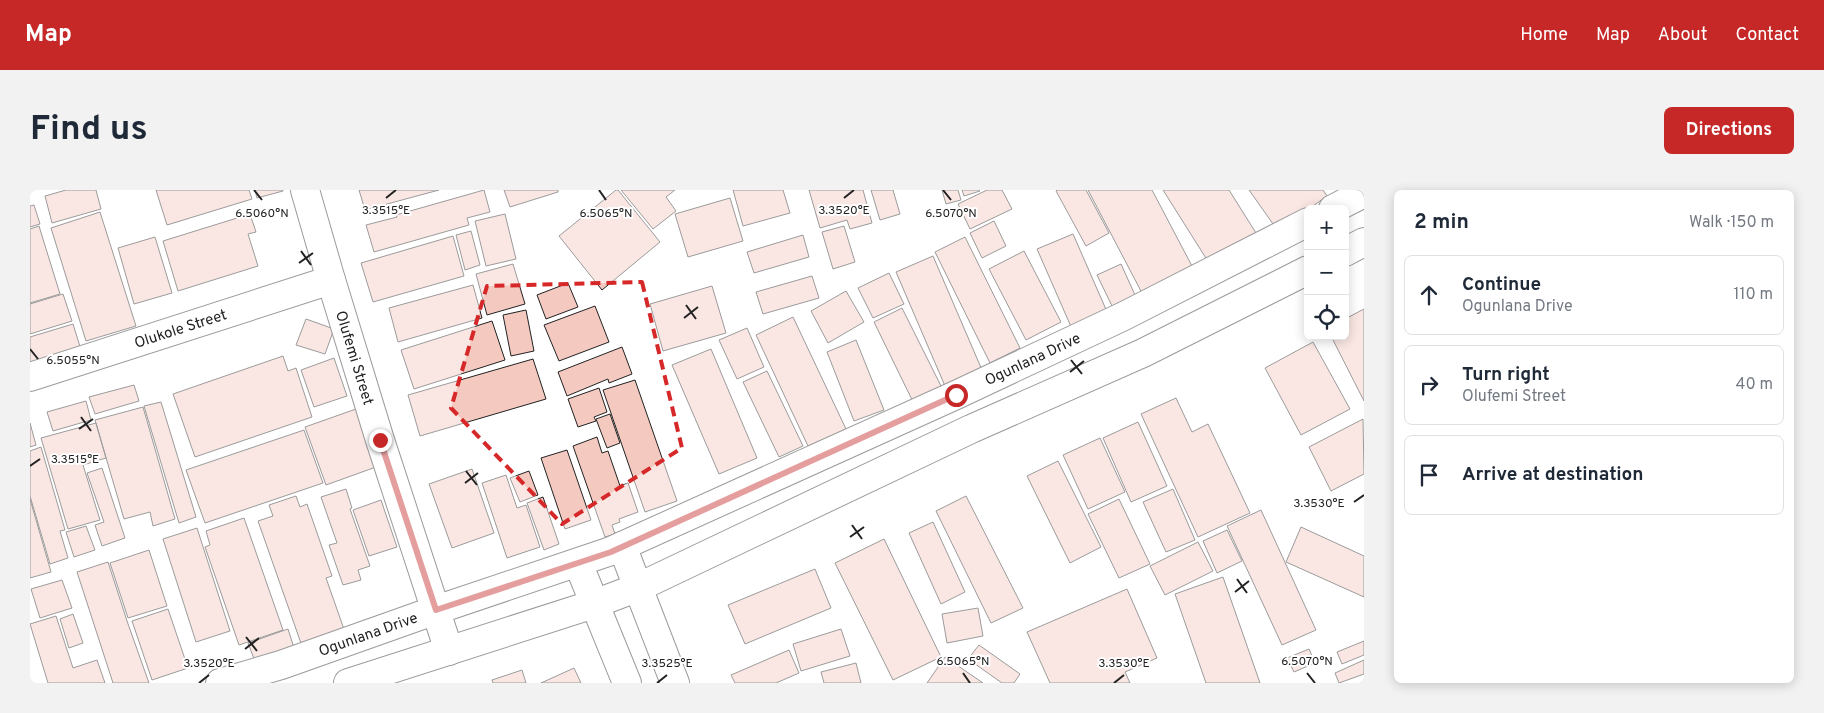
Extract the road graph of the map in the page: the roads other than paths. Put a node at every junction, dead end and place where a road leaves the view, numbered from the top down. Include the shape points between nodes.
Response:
1 (305, 190) edge
2 (1364, 193) edge
3 (1341, 205) edge
4 (1304, 224) edge
5 (1364, 242) edge
6 (1349, 250) edge
7 (1304, 272) edge
8 (331, 280) junction
9 (30, 377) edge
10 (622, 546) junction
11 (578, 563) junction
12 (639, 587) junction
13 (594, 604) junction
14 (436, 610) junction
15 (449, 651) junction
16 (220, 683) edge
17 (348, 683) edge
18 (627, 683) edge
19 (675, 683) edge

1 - 8 main road, Olufemi Street
2 - 3 main road
4 - 10 main road, Ogunlana Drive via 1115,320
5 - 6 main road
7 - 12 main road via 1143,353 972,429
8 - 9 main road, Olukole Street
8 - 14 main road, Olufemi Street
10 - 11 main road, Ogunlana Drive
10 - 12 main road
11 - 13 main road
11 - 14 main road, Ogunlana Drive
12 - 13 main road
12 - 19 main road
13 - 15 main road
13 - 18 main road
14 - 15 main road, Olufemi Street
14 - 16 main road, Ogunlana Drive
15 - 17 main road

